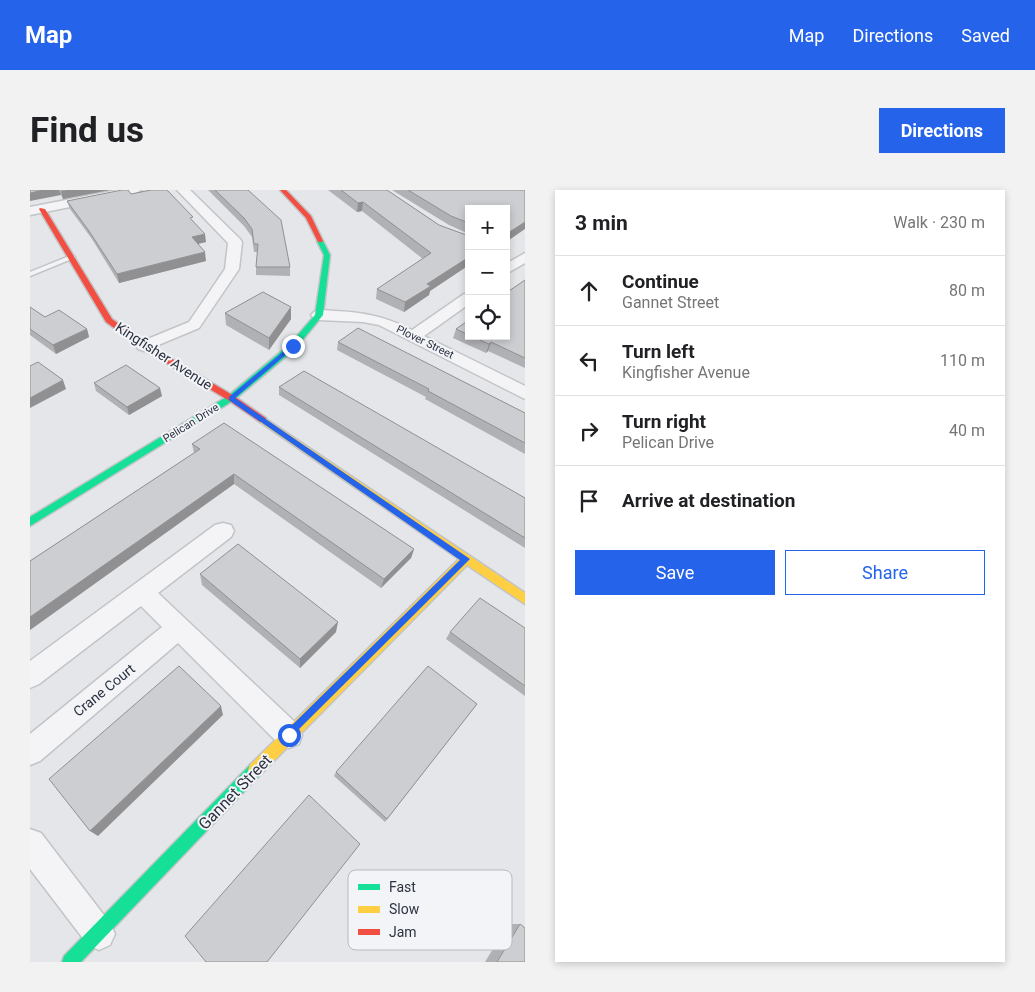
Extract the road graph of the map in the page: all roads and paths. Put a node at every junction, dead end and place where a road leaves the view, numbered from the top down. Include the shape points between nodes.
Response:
1 (135, 190) edge
2 (183, 190) edge
3 (284, 190) edge
4 (36, 210) edge
5 (72, 257) junction
6 (30, 274) edge
7 (465, 300) edge
8 (319, 315) junction
9 (414, 336) junction
10 (144, 346) junction
11 (525, 393) edge
12 (231, 398) junction
13 (30, 522) edge
14 (223, 531) dead end
15 (466, 559) junction
16 (141, 591) junction
17 (525, 599) edge
18 (178, 629) junction
19 (30, 676) edge
20 (289, 735) junction
21 (30, 751) edge
22 (30, 844) edge
23 (99, 934) junction
24 (70, 962) edge

1 - 4 street
2 - 10 street via 235,242 232,269 194,325
3 - 8 street via 309,218 327,255
4 - 5 street, Kingfisher Avenue
5 - 6 lane
5 - 10 street, Kingfisher Avenue via 109,320
7 - 9 street
8 - 9 street, Plover Street via 363,317 384,322
8 - 12 street, Pelican Drive via 293,346
9 - 11 street, Plover Street
10 - 12 street, Kingfisher Avenue
12 - 13 street, Pelican Drive
12 - 15 street, Kingfisher Avenue
14 - 16 street
15 - 17 street, Kingfisher Avenue
15 - 20 street, Gannet Street
16 - 18 street
16 - 19 street
18 - 20 street
18 - 21 street, Crane Court
20 - 23 street, Gannet Street
22 - 23 street
23 - 24 street, Gannet Street

